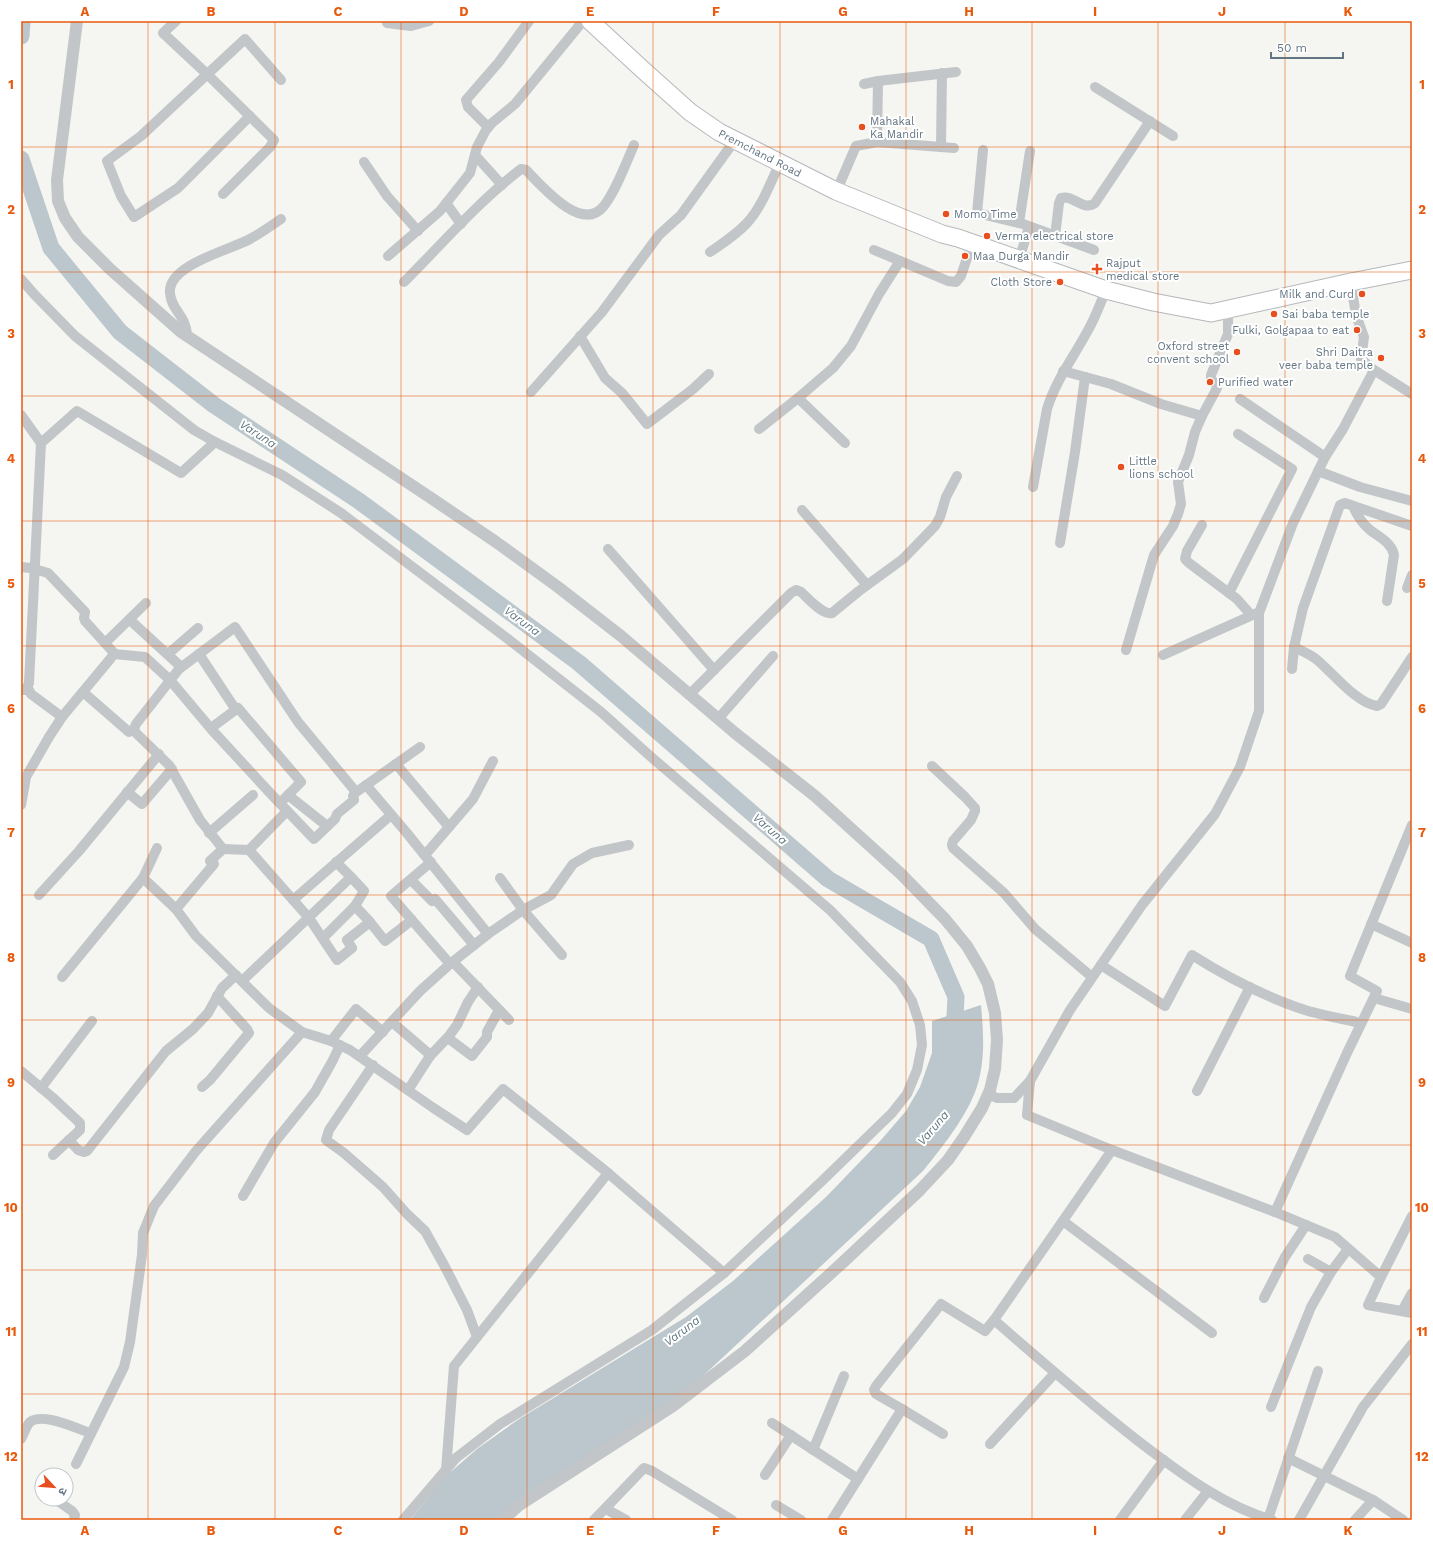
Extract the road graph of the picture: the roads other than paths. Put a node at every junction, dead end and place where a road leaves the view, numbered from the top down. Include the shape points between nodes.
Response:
1 (77, 21) edge
2 (176, 21) edge
3 (429, 21) edge
4 (529, 21) edge
5 (583, 21) edge
6 (590, 21) edge
7 (606, 21) edge
8 (387, 23) dead end
9 (956, 72) dead end
10 (942, 74) junction
11 (208, 75) junction
12 (281, 80) dead end
13 (878, 80) junction
14 (864, 84) dead end
15 (1095, 87) dead end
16 (250, 116) junction
17 (1150, 121) junction
18 (488, 127) junction
19 (1173, 136) dead end
20 (735, 140) junction
21 (877, 142) junction
22 (634, 145) dead end
23 (941, 147) junction
24 (954, 148) dead end
25 (983, 150) dead end
26 (1030, 151) dead end
27 (475, 155) junction
28 (364, 162) dead end
29 (780, 163) junction
30 (840, 183) junction
31 (502, 185) junction
32 (223, 194) dead end
33 (446, 203) junction
34 (281, 219) dead end
35 (1019, 223) junction
36 (461, 224) junction
37 (1029, 227) junction
38 (418, 231) junction
39 (1055, 236) junction
40 (965, 240) junction
41 (874, 250) dead end
42 (1094, 250) dead end
43 (710, 252) dead end
44 (388, 256) dead end
45 (1019, 260) junction
46 (900, 261) junction
47 (1412, 263) edge
48 (1412, 270) edge
49 (21, 279) edge
50 (1350, 279) junction
51 (404, 282) dead end
52 (1106, 290) junction
53 (1187, 309) junction
54 (1228, 310) junction
55 (187, 335) junction
56 (580, 336) junction
57 (1374, 370) junction
58 (1063, 371) junction
59 (709, 374) dead end
60 (1085, 377) junction
61 (531, 392) dead end
62 (1412, 394) edge
63 (798, 398) junction
64 (1240, 399) dead end
65 (21, 415) edge
66 (1202, 416) junction
67 (759, 430) dead end
68 (1238, 434) dead end
69 (215, 442) junction
70 (41, 443) junction
71 (845, 443) dead end
72 (1325, 457) junction
73 (1318, 471) junction
74 (957, 476) dead end
75 (1033, 487) dead end
76 (1412, 500) edge
77 (1353, 506) junction
78 (802, 510) dead end
79 (1202, 525) dead end
80 (1412, 526) edge
81 (1060, 543) dead end
82 (608, 549) dead end
83 (21, 567) edge
84 (35, 569) junction
85 (1412, 575) edge
86 (866, 585) junction
87 (1407, 588) dead end
88 (1229, 593) junction
89 (1387, 601) dead end
90 (146, 604) dead end
91 (1255, 614) junction
92 (130, 620) junction
93 (198, 628) dead end
94 (106, 642) junction
95 (1294, 647) junction
96 (1126, 650) dead end
97 (114, 654) junction
98 (168, 654) junction
99 (199, 654) junction
100 (1163, 655) dead end
101 (774, 656) dead end
102 (1412, 657) edge
103 (179, 669) junction
104 (1292, 669) dead end
105 (714, 670) junction
106 (170, 680) junction
107 (24, 689) edge
108 (83, 692) junction
109 (689, 695) junction
110 (236, 710) junction
111 (62, 717) junction
112 (718, 719) junction
113 (211, 728) junction
114 (134, 729) junction
115 (420, 747) dead end
116 (158, 754) junction
117 (493, 761) dead end
118 (396, 764) junction
119 (932, 766) dead end
120 (172, 769) junction
121 (366, 786) junction
122 (127, 792) junction
123 (356, 792) junction
124 (253, 795) dead end
125 (288, 795) junction
126 (21, 801) edge
127 (280, 803) junction
128 (287, 811) junction
129 (391, 815) junction
130 (1412, 825) edge
131 (327, 826) junction
132 (449, 827) junction
133 (209, 833) junction
134 (629, 845) dead end
135 (157, 848) dead end
136 (223, 850) junction
137 (249, 850) junction
138 (428, 859) junction
139 (336, 862) junction
140 (351, 877) junction
141 (143, 878) junction
142 (500, 878) dead end
143 (411, 880) junction
144 (39, 894) dead end
145 (293, 900) junction
146 (355, 906) junction
147 (176, 910) junction
148 (523, 910) junction
149 (309, 918) junction
150 (412, 920) junction
151 (370, 922) junction
152 (1371, 924) junction
153 (488, 934) junction
154 (323, 938) junction
155 (1412, 943) edge
156 (474, 945) junction
157 (562, 955) dead end
158 (452, 963) junction
159 (1101, 965) junction
160 (62, 977) dead end
161 (1092, 977) junction
162 (239, 978) junction
163 (478, 987) junction
164 (1250, 987) junction
165 (217, 996) junction
166 (1374, 998) junction
167 (1412, 1009) edge
168 (500, 1010) junction
169 (509, 1020) dead end
170 (92, 1021) dead end
171 (392, 1022) junction
172 (1361, 1023) junction
173 (302, 1032) junction
174 (382, 1032) junction
175 (448, 1038) junction
176 (336, 1043) junction
177 (360, 1056) junction
178 (430, 1056) junction
179 (373, 1065) junction
180 (21, 1071) edge
181 (1030, 1081) junction
182 (202, 1087) dead end
183 (41, 1088) junction
184 (408, 1090) junction
185 (1197, 1091) dead end
186 (988, 1094) junction
187 (69, 1140) junction
188 (1112, 1150) junction
189 (53, 1155) dead end
190 (608, 1173) junction
191 (244, 1196) dead end
192 (1275, 1212) junction
193 (1412, 1216) edge
194 (1063, 1221) junction
195 (1306, 1225) junction
196 (1348, 1249) junction
197 (1308, 1259) dead end
198 (1331, 1272) junction
199 (724, 1273) junction
200 (1381, 1277) junction
201 (1412, 1293) edge
202 (1264, 1298) dead end
203 (1407, 1312) edge
204 (994, 1320) junction
205 (1212, 1333) dead end
206 (477, 1337) junction
207 (1412, 1344) edge
208 (1318, 1371) dead end
209 (1055, 1373) junction
210 (844, 1376) dead end
211 (1271, 1407) dead end
212 (902, 1409) junction
213 (772, 1423) dead end
214 (91, 1433) junction
215 (944, 1434) dead end
216 (791, 1435) junction
217 (21, 1439) edge
218 (990, 1444) dead end
219 (813, 1450) junction
220 (1288, 1458) junction
221 (1164, 1460) junction
222 (76, 1464) dead end
223 (446, 1470) junction
224 (765, 1475) dead end
225 (1324, 1477) junction
226 (858, 1479) junction
227 (1208, 1491) junction
228 (1373, 1500) junction
229 (776, 1505) dead end
230 (66, 1507) edge
231 (606, 1509) junction
232 (1248, 1516) edge
233 (1270, 1519) edge
234 (74, 1520) edge
235 (403, 1520) edge
236 (503, 1520) edge
237 (594, 1520) edge
238 (626, 1520) edge
239 (732, 1520) edge
240 (801, 1520) edge
241 (832, 1520) edge
242 (1120, 1520) edge
243 (1184, 1520) edge
244 (1299, 1520) edge
245 (1355, 1520) edge
246 (1404, 1520) edge

1 - 55 street via 57,180 58,201 65,218 78,237 110,269
2 - 11 street via 163,33
3 - 8 street via 411,26
4 - 18 street via 499,62 466,100 466,104
5 - 18 street via 515,104
6 - 20 highway, Premchand Road via 690,112
7 - 30 highway, Premchand Road via 653,68 710,115
9 - 10 street
10 - 13 street
10 - 23 street
11 - 12 street via 245,39
11 - 16 street
11 - 16 street via 141,136 107,161 121,196 134,217 178,188
13 - 14 street
13 - 21 street
15 - 17 street
16 - 32 street via 274,140
17 - 19 street
17 - 39 street via 1095,204 1086,206 1066,197 1061,198
18 - 27 street via 481,137
20 - 29 highway, Premchand Road
20 - 56 street via 681,215 659,235 602,312
21 - 23 street
21 - 30 street via 856,146
22 - 31 street via 607,202 593,214 580,213 559,202 524,169
23 - 24 street
25 - 35 street via 977,213
26 - 35 street
27 - 31 street
27 - 33 street via 470,173
28 - 38 street via 387,196
29 - 40 highway, Premchand Road via 836,191 942,234
29 - 43 street via 756,212 740,230
30 - 40 highway, Premchand Road via 943,225
31 - 36 street
33 - 36 street
33 - 38 street
34 - 55 street via 250,239 200,261 177,276 170,288 170,294 175,308 186,324
35 - 37 street
36 - 51 street
37 - 39 street
37 - 45 street
38 - 44 street
39 - 42 street
40 - 45 highway, Premchand Road
40 - 46 street via 961,276 956,282
41 - 46 street
45 - 52 highway, Premchand Road
46 - 63 street via 851,346 833,368
47 - 50 highway, Premchand Road
48 - 50 highway, Premchand Road
49 - 69 street via 75,336 194,430
50 - 53 highway, Premchand Road
50 - 54 highway, Premchand Road
50 - 57 street via 1356,316 1364,337 1360,359
52 - 53 highway, Premchand Road
52 - 58 street via 1090,328
53 - 54 highway, Premchand Road via 1211,313
54 - 66 street via 1228,334 1210,375 1217,388
55 - 109 street via 503,547 621,636
56 - 59 street via 606,378 647,424
56 - 61 street
57 - 62 street
57 - 72 street
58 - 60 street
58 - 75 street via 1047,408
60 - 66 street
60 - 81 street
63 - 67 street
63 - 71 street
64 - 72 street
65 - 70 street
66 - 96 street via 1178,482 1181,504 1178,514 1154,555
68 - 88 street via 1292,469
69 - 70 street via 181,473 78,411
69 - 199 street via 282,475 341,513 601,712 830,910 900,982 912,1001 920,1025 922,1045 917,1070 907,1094 892,1113
70 - 84 street
72 - 73 street
73 - 76 street via 1360,487
73 - 91 street
74 - 86 street via 946,496 935,526 903,558
77 - 80 street
77 - 89 street via 1361,520 1390,545 1393,551
77 - 95 street via 1343,503 1338,508 1308,592
78 - 86 street
79 - 88 street via 1186,551 1185,558
82 - 105 street
83 - 84 street
84 - 94 street via 48,573 85,612 85,621
84 - 107 street via 32,645
85 - 87 street
86 - 105 street via 829,614 796,590
88 - 91 street
90 - 92 street
91 - 100 street
91 - 159 street via 1259,711 1240,767 1215,814 1142,905
92 - 94 street
92 - 98 street
93 - 98 street
94 - 97 street
95 - 102 street via 1315,658 1356,695 1377,706 1381,704
95 - 104 street
97 - 106 street via 145,657
97 - 108 street
98 - 103 street via 179,665
99 - 103 street
99 - 110 street
99 - 123 street via 235,627 298,722
101 - 112 street
103 - 106 street
105 - 109 street
106 - 113 street
106 - 114 street
107 - 111 street
108 - 111 street
108 - 114 street via 129,732
109 - 112 street
110 - 113 street
110 - 125 street via 238,708 300,782
111 - 126 street via 26,777
112 - 186 street via 815,796 858,834 945,919 967,946 988,984 995,1013 995,1069
113 - 127 street
114 - 116 street
115 - 118 street
116 - 120 street
116 - 122 street
117 - 132 street via 473,799
118 - 121 street
118 - 132 street
119 - 161 street via 975,808 971,820 953,841 953,848 1004,893 1035,929
120 - 122 street via 142,804
120 - 133 street via 193,810
121 - 123 street
121 - 129 street
122 - 144 street via 79,851
123 - 131 street via 354,800
124 - 133 street
125 - 127 street
125 - 131 street
127 - 128 street
128 - 131 street via 314,839
128 - 137 street
129 - 138 street
129 - 139 street
130 - 152 street
132 - 138 street
133 - 136 street
134 - 148 street via 592,853 582,858 567,872 551,895
135 - 141 street
136 - 137 street
136 - 147 street via 210,862 214,864
137 - 145 street
138 - 143 street
138 - 153 street
139 - 140 street
139 - 145 street
140 - 146 street via 364,891
140 - 149 street
141 - 147 street
141 - 160 street
142 - 148 street
143 - 150 street via 391,896
143 - 156 street via 432,901 435,899
145 - 149 street
146 - 151 street
146 - 154 street
147 - 162 street via 196,936
148 - 153 street
148 - 157 street
149 - 154 street
149 - 162 street
150 - 151 street via 385,941
150 - 158 street
151 - 154 street via 347,940 352,948 337,960
152 - 155 street
152 - 166 street via 1350,976 1377,991
153 - 156 street
156 - 158 street
158 - 163 street
158 - 171 street via 420,991
159 - 161 street
159 - 164 street via 1164,1006 1192,954
161 - 181 street via 1064,1020
162 - 165 street via 222,988
162 - 173 street via 269,1008
163 - 168 street
163 - 175 street
164 - 172 street via 1297,1008
164 - 185 street
165 - 182 street via 249,1033
165 - 187 street via 208,1013 166,1051 87,1151 78,1150
166 - 167 street
166 - 172 street
168 - 169 street
168 - 175 street via 487,1032 488,1037 472,1056
170 - 183 street
171 - 174 street
171 - 178 street
172 - 192 street
173 - 176 street
173 - 214 street via 196,1151 154,1206 143,1233 130,1342 124,1367
174 - 176 street via 356,1009
174 - 177 street
175 - 178 street
176 - 177 street
176 - 191 street via 334,1060 315,1092 274,1143
177 - 179 street
178 - 184 street
179 - 184 street
179 - 206 street via 329,1130 326,1140 383,1187 425,1231 467,1310
180 - 183 street
181 - 186 street via 1014,1098 997,1098
181 - 188 street via 1027,1115
183 - 187 street via 80,1123 80,1130
184 - 190 street via 467,1130 502,1089
186 - 236 street via 982,1108 948,1160 920,1190 766,1333 673,1406 518,1506
187 - 189 street
188 - 192 street
188 - 194 street
190 - 199 street
190 - 206 street
192 - 195 street
193 - 200 street
194 - 204 street
194 - 205 street
195 - 196 street via 1335,1237
195 - 202 street via 1285,1257
196 - 198 street
196 - 200 street
197 - 198 street
198 - 211 street via 1311,1308
199 - 223 street via 652,1330 500,1424 456,1458
200 - 203 street via 1368,1305
201 - 203 street
204 - 209 street
204 - 212 street via 985,1331 941,1304 874,1390 876,1394
206 - 223 street via 454,1366
207 - 225 street via 1363,1407
208 - 220 street
209 - 218 street
209 - 221 street via 1115,1424
210 - 219 street
212 - 215 street
212 - 226 street
213 - 216 street
214 - 217 street via 49,1419 38,1419 31,1421
214 - 222 street
216 - 219 street
216 - 224 street
219 - 226 street
220 - 225 street
220 - 233 street
221 - 227 street
221 - 242 street
223 - 235 street
225 - 228 street
225 - 244 street
226 - 241 street
227 - 232 street
227 - 243 street
228 - 245 street
228 - 246 street
229 - 240 street
230 - 234 street via 75,1515
231 - 237 street
231 - 238 street
231 - 239 street via 642,1470 647,1468
232 - 233 street

